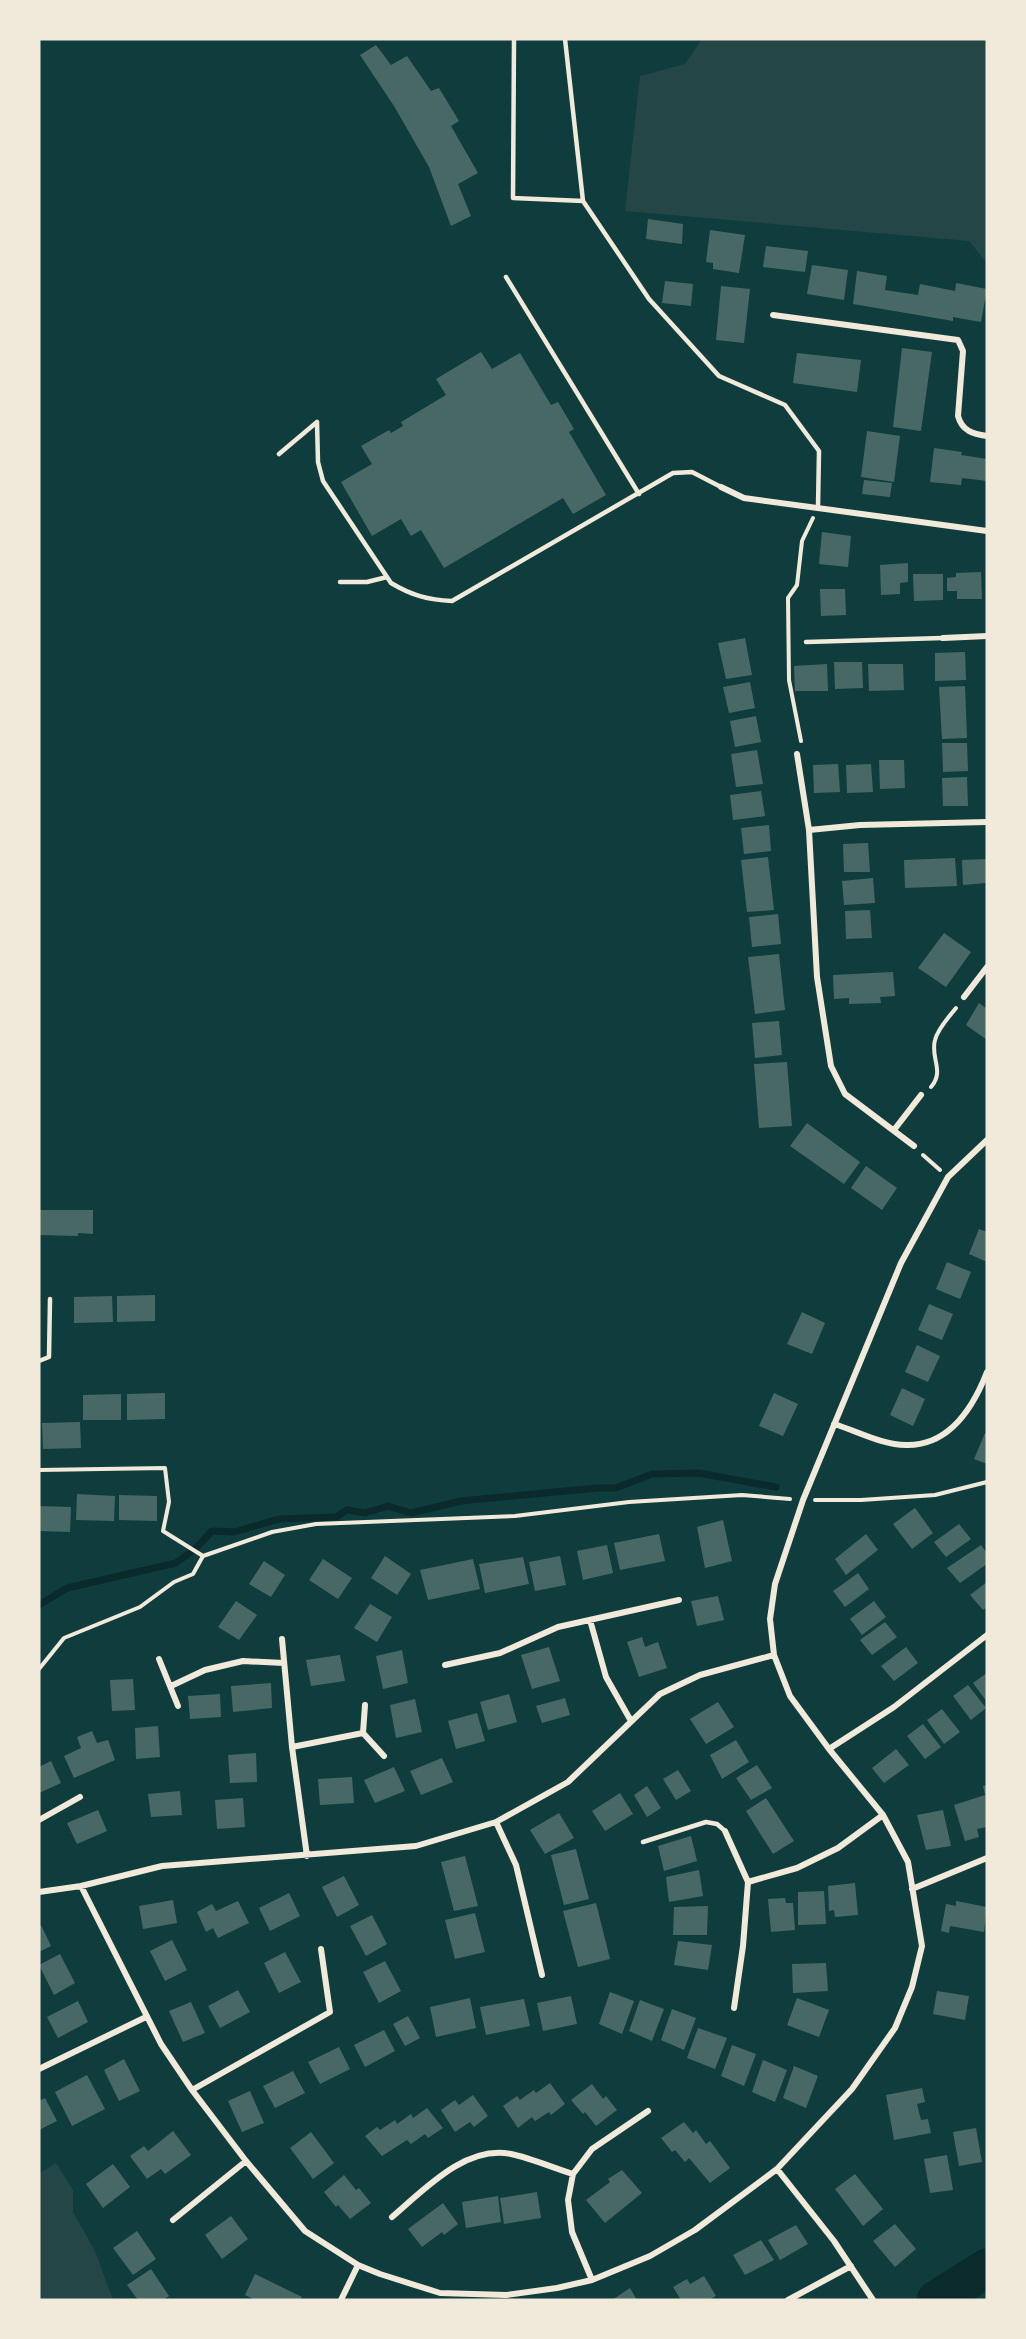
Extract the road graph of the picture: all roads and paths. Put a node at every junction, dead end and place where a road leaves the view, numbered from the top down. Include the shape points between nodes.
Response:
1 (514, 39) edge
2 (565, 39) edge
3 (584, 201) junction
4 (506, 277) dead end
5 (773, 315) dead end
6 (987, 436) edge
7 (279, 454) dead end
8 (721, 487) joint
9 (639, 494) junction
10 (818, 507) junction
11 (987, 531) edge
12 (387, 577) junction
13 (340, 582) dead end
14 (987, 636) edge
15 (943, 638) joint
16 (806, 642) dead end
17 (797, 754) joint
18 (987, 822) edge
19 (809, 830) junction
20 (987, 967) edge
21 (964, 997) joint
22 (921, 1095) joint
23 (894, 1130) junction
24 (987, 1140) edge
25 (914, 1146) dead end
26 (50, 1299) dead end
27 (39, 1361) edge
28 (987, 1372) edge
29 (834, 1424) junction
30 (39, 1470) edge
31 (987, 1482) edge
32 (803, 1500) junction
33 (203, 1556) junction
34 (679, 1600) dead end
35 (590, 1620) junction
36 (987, 1635) edge
37 (282, 1639) dead end
38 (774, 1655) junction
39 (159, 1659) dead end
40 (284, 1663) junction
41 (445, 1665) dead end
42 (39, 1669) edge
43 (171, 1686) junction
44 (365, 1705) dead end
45 (178, 1706) dead end
46 (631, 1721) junction
47 (363, 1733) junction
48 (292, 1747) junction
49 (829, 1749) junction
50 (384, 1756) dead end
51 (80, 1797) dead end
52 (883, 1815) junction
53 (39, 1820) edge
54 (496, 1822) junction
55 (725, 1831) joint
56 (643, 1842) dead end
57 (307, 1856) junction
58 (987, 1858) edge
59 (748, 1882) junction
60 (81, 1886) junction
61 (912, 1889) junction
62 (39, 1892) edge
63 (321, 1949) dead end
64 (542, 1975) dead end
65 (734, 2008) dead end
66 (146, 2017) junction
67 (39, 2069) edge
68 (192, 2090) junction
69 (648, 2111) dead end
70 (246, 2161) junction
71 (777, 2169) junction
72 (573, 2174) junction
73 (392, 2217) dead end
74 (173, 2220) dead end
75 (358, 2265) junction
76 (851, 2266) junction
77 (592, 2280) junction
78 (506, 2298) edge
79 (341, 2300) edge
80 (788, 2300) edge
81 (873, 2300) edge

1 - 3 lane via 513,198
2 - 3 lane
3 - 10 lane via 649,299 719,376 785,405 819,451
4 - 9 lane
5 - 6 street via 958,340 963,351 960,423 970,433
7 - 12 lane via 317,422 322,481
8 - 9 lane via 692,472 674,473
8 - 10 street via 744,498
9 - 12 lane via 452,601 408,593
10 - 11 street
10 - 17 path via 802,541 797,585 788,598 789,680 803,749
12 - 13 lane
14 - 15 street
15 - 16 lane
17 - 19 street
18 - 19 street
19 - 23 street via 817,977 831,1066 845,1094
20 - 21 street
21 - 22 path via 935,1040 938,1073
22 - 23 street
23 - 25 street
24 - 29 street via 948,1177 900,1263
26 - 27 lane via 49,1357
28 - 29 street via 960,1419 946,1434 928,1443 905,1445 885,1441
29 - 32 street
30 - 33 path via 165,1468 169,1502 164,1531
31 - 32 path via 935,1495
32 - 33 path via 742,1495 629,1502 515,1516 316,1524 272,1532
32 - 38 street via 775,1584 771,1619
33 - 42 path via 193,1574 174,1582 140,1607 64,1638
34 - 35 street
35 - 41 street via 558,1627 500,1653
35 - 46 street via 606,1677
36 - 49 street via 894,1707
37 - 40 street
38 - 46 street via 700,1675 660,1694
38 - 49 street via 790,1696
39 - 43 street
40 - 43 street via 243,1661 205,1670
40 - 48 street
43 - 45 street
44 - 47 street
46 - 54 street via 568,1782
47 - 48 street
47 - 50 street
48 - 57 street
49 - 52 street
51 - 53 street
52 - 59 street via 838,1848 797,1868
52 - 61 street via 908,1862
54 - 57 street via 416,1846
54 - 64 street via 516,1865
55 - 56 lane via 706,1822
55 - 59 street
57 - 60 street via 162,1866
58 - 61 street
59 - 65 street
60 - 62 street
60 - 66 street
61 - 71 street via 922,1946 912,1988 895,2028 852,2089
63 - 68 street via 330,2012
66 - 67 street
66 - 68 street
68 - 70 street
69 - 72 street via 592,2149
70 - 74 street
70 - 75 street via 305,2231
71 - 76 street
71 - 77 street via 695,2230 650,2256
72 - 73 street via 511,2154 484,2153 451,2169
72 - 77 street via 568,2200 572,2232
75 - 78 street via 440,2293
75 - 79 street
76 - 80 street
76 - 81 street
77 - 78 street

